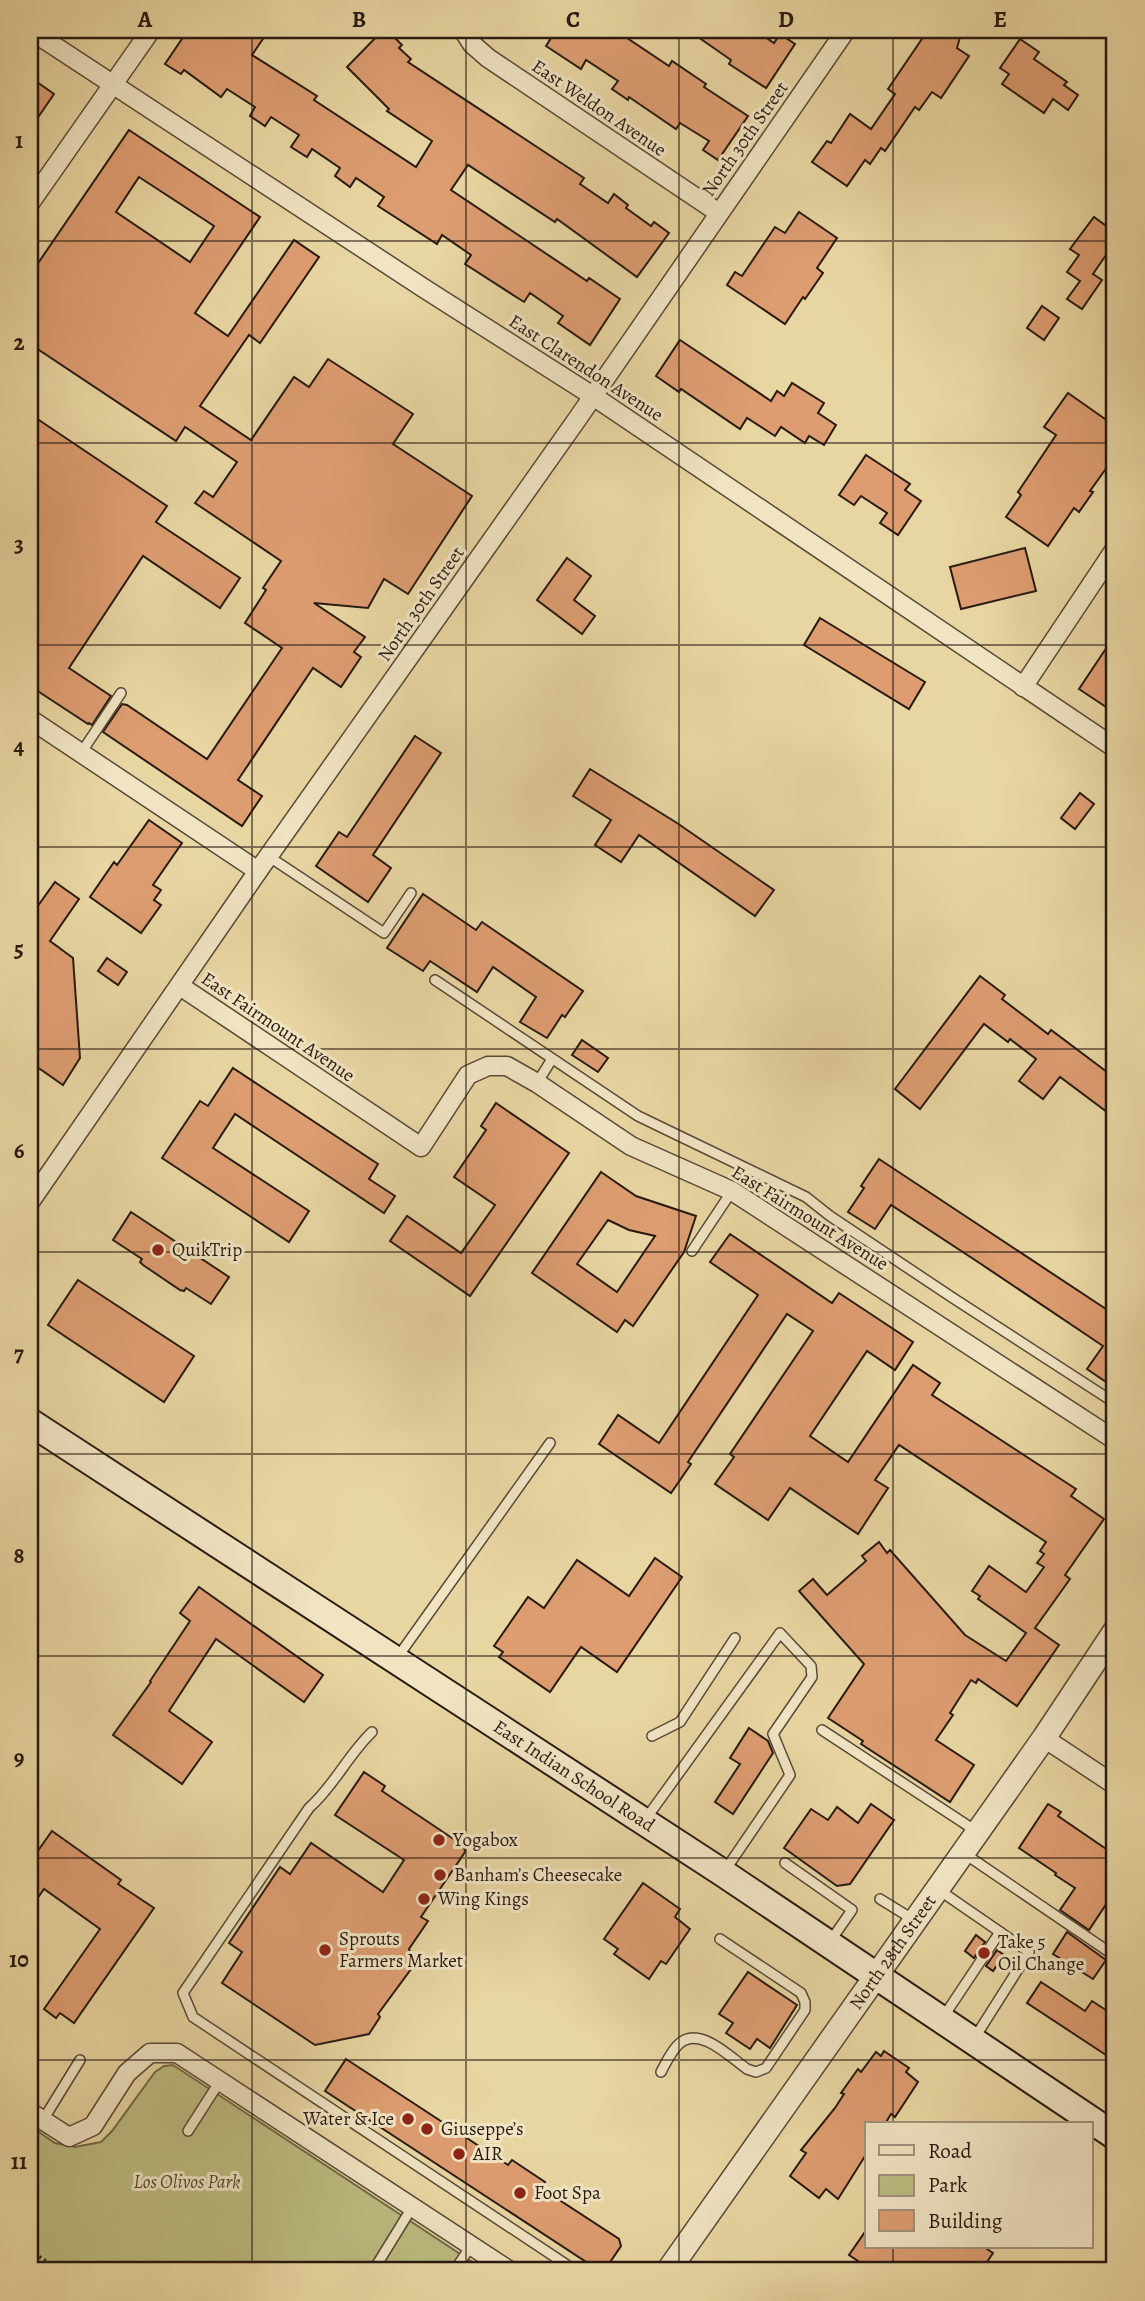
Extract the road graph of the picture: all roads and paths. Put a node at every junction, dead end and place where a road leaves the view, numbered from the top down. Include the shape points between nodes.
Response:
1 (30, 30) edge
2 (151, 30) edge
3 (463, 30) edge
4 (846, 30) edge
5 (113, 84) junction
6 (30, 203) edge
7 (719, 213) junction
8 (593, 396) junction
9 (1115, 549) edge
10 (1023, 687) junction
11 (121, 693) dead end
12 (30, 719) edge
13 (1115, 748) edge
14 (81, 753) junction
15 (263, 863) junction
16 (411, 893) dead end
17 (435, 981) dead end
18 (180, 986) junction
19 (552, 1059) junction
20 (537, 1083) junction
21 (732, 1191) junction
22 (30, 1202) edge
23 (692, 1251) dead end
24 (1115, 1403) edge
25 (30, 1422) edge
26 (1115, 1440) edge
27 (550, 1443) dead end
28 (1115, 1631) edge
29 (735, 1639) dead end
30 (396, 1661) junction
31 (822, 1730) dead end
32 (372, 1732) dead end
33 (652, 1736) dead end
34 (1044, 1738) junction
35 (1115, 1785) edge
36 (643, 1822) junction
37 (978, 1832) junction
38 (963, 1853) junction
39 (785, 1863) dead end
40 (723, 1873) junction
41 (937, 1889) junction
42 (880, 1899) dead end
43 (915, 1921) junction
44 (1000, 1932) junction
45 (720, 1939) dead end
46 (828, 1944) junction
47 (1115, 1956) edge
48 (875, 1976) junction
49 (941, 2020) junction
50 (973, 2041) junction
51 (80, 2060) dead end
52 (661, 2073) dead end
53 (220, 2081) junction
54 (36, 2116) edge
55 (188, 2131) dead end
56 (1115, 2136) edge
57 (413, 2206) junction
58 (471, 2246) junction
59 (30, 2251) edge
60 (70, 2271) edge
61 (373, 2271) edge
62 (454, 2271) edge
63 (510, 2271) edge
64 (576, 2271) edge
65 (668, 2271) edge

1 - 5 street, East Clarendon Avenue
2 - 5 street
3 - 7 street, East Weldon Avenue via 488,58
4 - 7 street, North 30th Street
5 - 6 street
5 - 8 street, East Clarendon Avenue
7 - 8 street, North 30th Street
8 - 10 street, East Clarendon Avenue
8 - 15 street, North 30th Street
9 - 10 street
10 - 13 street, East Clarendon Avenue
11 - 14 lane
12 - 14 street
14 - 15 street
15 - 16 lane via 384,933
15 - 18 street, North 30th Street
17 - 19 lane
18 - 20 street, East Fairmount Avenue via 421,1147 468,1076 488,1066 507,1066
18 - 22 street, North 30th Street
19 - 20 lane
19 - 24 lane via 638,1116 807,1197
20 - 21 street, East Fairmount Avenue via 631,1146
21 - 23 lane
21 - 26 street, East Fairmount Avenue
25 - 30 main road, East Indian School Road
27 - 30 lane
28 - 34 street, North 28th Street
29 - 33 lane via 680,1722
30 - 36 main road, East Indian School Road
31 - 37 lane
32 - 64 lane via 327,1792 309,1808 183,1993 194,2017
34 - 35 street
34 - 37 street, North 28th Street
36 - 40 main road, East Indian School Road
36 - 40 lane via 780,1633 811,1666 812,1677 773,1734 790,1775
37 - 38 street, North 28th Street
38 - 41 street, North 28th Street
38 - 47 lane
39 - 46 lane via 852,1910
40 - 46 main road, East Indian School Road
41 - 43 street, North 28th Street
41 - 44 lane
42 - 43 lane
43 - 48 street, North 28th Street
44 - 49 lane
44 - 50 lane via 1030,1952
45 - 52 lane via 801,1993 805,2010 766,2068 747,2069 698,2037 677,2045
46 - 48 main road, East Indian School Road
48 - 49 main road, East Indian School Road
48 - 65 street, North 28th Street
49 - 50 main road, East Indian School Road
50 - 56 main road, East Indian School Road
51 - 54 lane
53 - 54 street via 177,2053 150,2053 127,2073 93,2126 69,2137
53 - 55 lane
53 - 57 street
57 - 58 street
57 - 61 lane
58 - 62 lane
58 - 63 street
59 - 60 path

